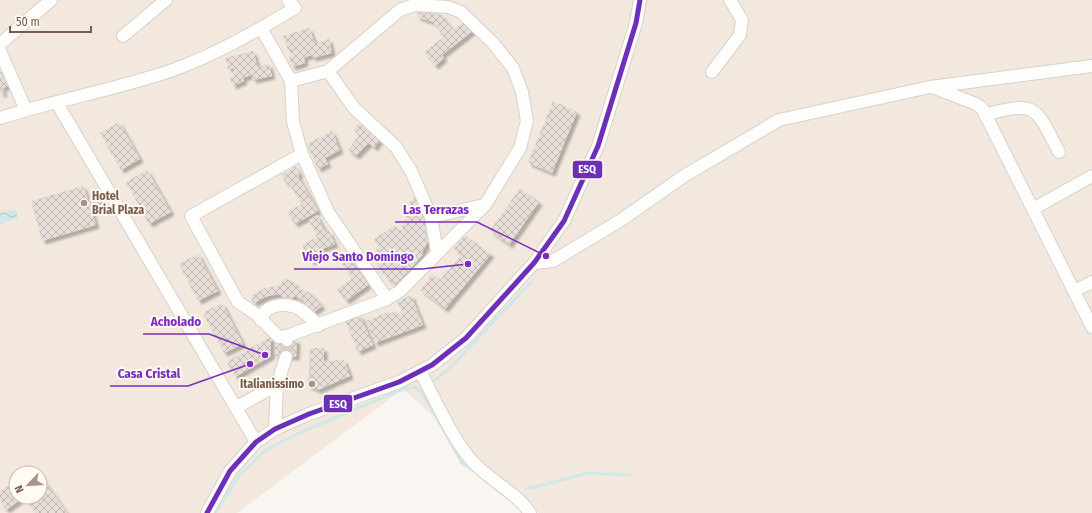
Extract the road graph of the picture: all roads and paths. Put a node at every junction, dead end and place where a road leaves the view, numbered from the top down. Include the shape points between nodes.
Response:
1 (51, 0) edge
2 (166, 0) edge
3 (288, 0) edge
4 (640, 0) edge
5 (730, 0) edge
6 (262, 28) junction
7 (123, 36) dead end
8 (0, 44) edge
9 (0, 51) edge
10 (1092, 66) edge
11 (328, 71) junction
12 (712, 72) dead end
13 (291, 81) junction
14 (930, 87) junction
15 (57, 103) junction
16 (26, 110) junction
17 (985, 115) junction
18 (0, 118) edge
19 (1059, 152) dead end
20 (302, 154) junction
21 (1092, 176) edge
22 (485, 205) junction
23 (1033, 209) junction
24 (431, 217) junction
25 (437, 252) junction
26 (534, 263) junction
27 (1092, 282) edge
28 (1074, 291) junction
29 (387, 299) junction
30 (261, 320) junction
31 (318, 326) junction
32 (1092, 327) edge
33 (286, 357) tunnel mouth
34 (420, 372) junction
35 (277, 385) junction
36 (237, 407) junction
37 (275, 429) junction
38 (256, 442) junction
39 (207, 513) edge
40 (530, 513) edge

1 - 8 street
2 - 7 street
3 - 6 street via 295,8
4 - 26 street via 636,23 598,146 564,221
5 - 12 street via 742,20 740,35
6 - 13 street
6 - 15 street via 172,70
9 - 16 street
10 - 14 street
11 - 13 street
11 - 22 street via 400,10 414,5 448,7 461,12 493,43 513,68 522,92 527,122 520,148
11 - 24 street via 354,108 396,147 412,171
13 - 20 street via 293,122
14 - 17 street via 976,104 982,108
14 - 26 street via 779,120 684,176 621,220 553,261
15 - 16 street
15 - 36 street
16 - 18 street
17 - 19 street via 1021,107 1030,108 1043,121
17 - 23 street
20 - 29 street via 328,212
20 - 30 street via 191,216 238,302
21 - 23 street
22 - 24 street
22 - 25 street
23 - 28 street
24 - 25 street
25 - 29 street via 400,291
26 - 34 street via 466,338 444,357
27 - 28 street
28 - 32 street
29 - 31 street
30 - 31 street via 279,337 287,338
30 - 31 street via 262,315 270,307 283,305 300,309
33 - 35 street
34 - 37 street
34 - 40 street via 463,450 475,465 509,491
35 - 36 street
35 - 37 street
36 - 38 street
37 - 38 street
38 - 39 street via 230,471

